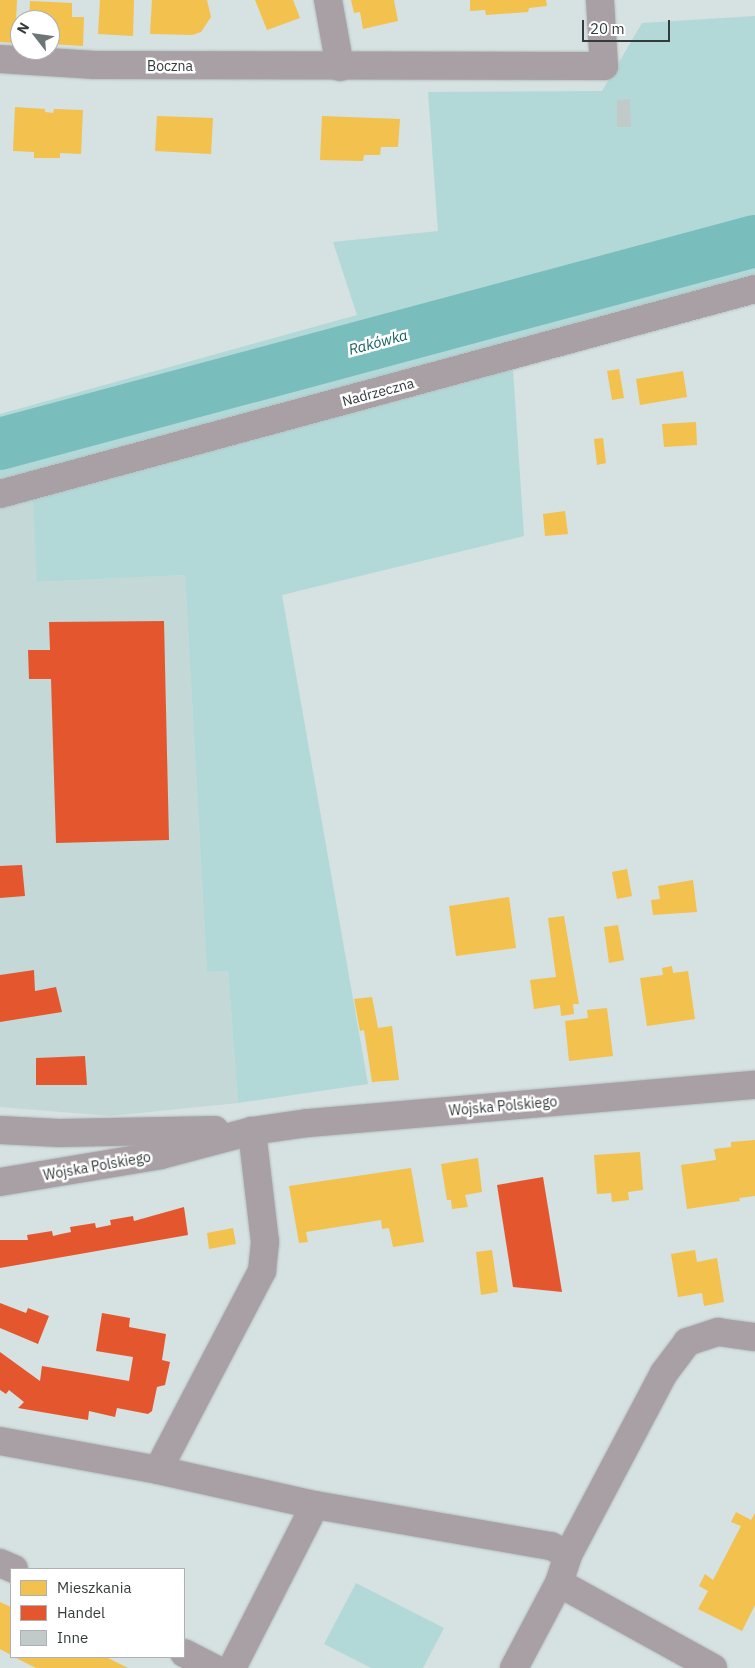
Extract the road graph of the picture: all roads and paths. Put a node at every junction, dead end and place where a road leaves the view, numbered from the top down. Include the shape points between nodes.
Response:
1 (328, 0) edge
2 (600, 0) edge
3 (0, 59) edge
4 (340, 67) junction
5 (755, 289) edge
6 (0, 494) edge
7 (755, 1085) edge
8 (0, 1130) edge
9 (252, 1130) junction
10 (0, 1182) edge
11 (755, 1337) edge
12 (0, 1441) edge
13 (158, 1470) junction
14 (315, 1504) junction
15 (568, 1555) junction
16 (0, 1562) edge
17 (12, 1568) edge
18 (559, 1583) junction
19 (185, 1654) edge
20 (214, 1668) edge
21 (232, 1668) edge
22 (514, 1668) edge
23 (713, 1668) edge

1 - 4 street
2 - 4 street, Boczna via 604,66
3 - 4 street, Boczna via 95,65
5 - 6 street, Nadrzeczna
7 - 9 street, Wojska Polskiego
8 - 9 street, Wojska Polskiego via 59,1133
9 - 10 street, Wojska Polskiego via 161,1155
9 - 13 street via 265,1242 262,1271
11 - 15 street via 718,1332 686,1342 664,1374
12 - 13 street
13 - 14 street
14 - 15 street via 551,1546
14 - 21 street
15 - 18 street
16 - 17 street
18 - 22 street
18 - 23 street
19 - 20 street

